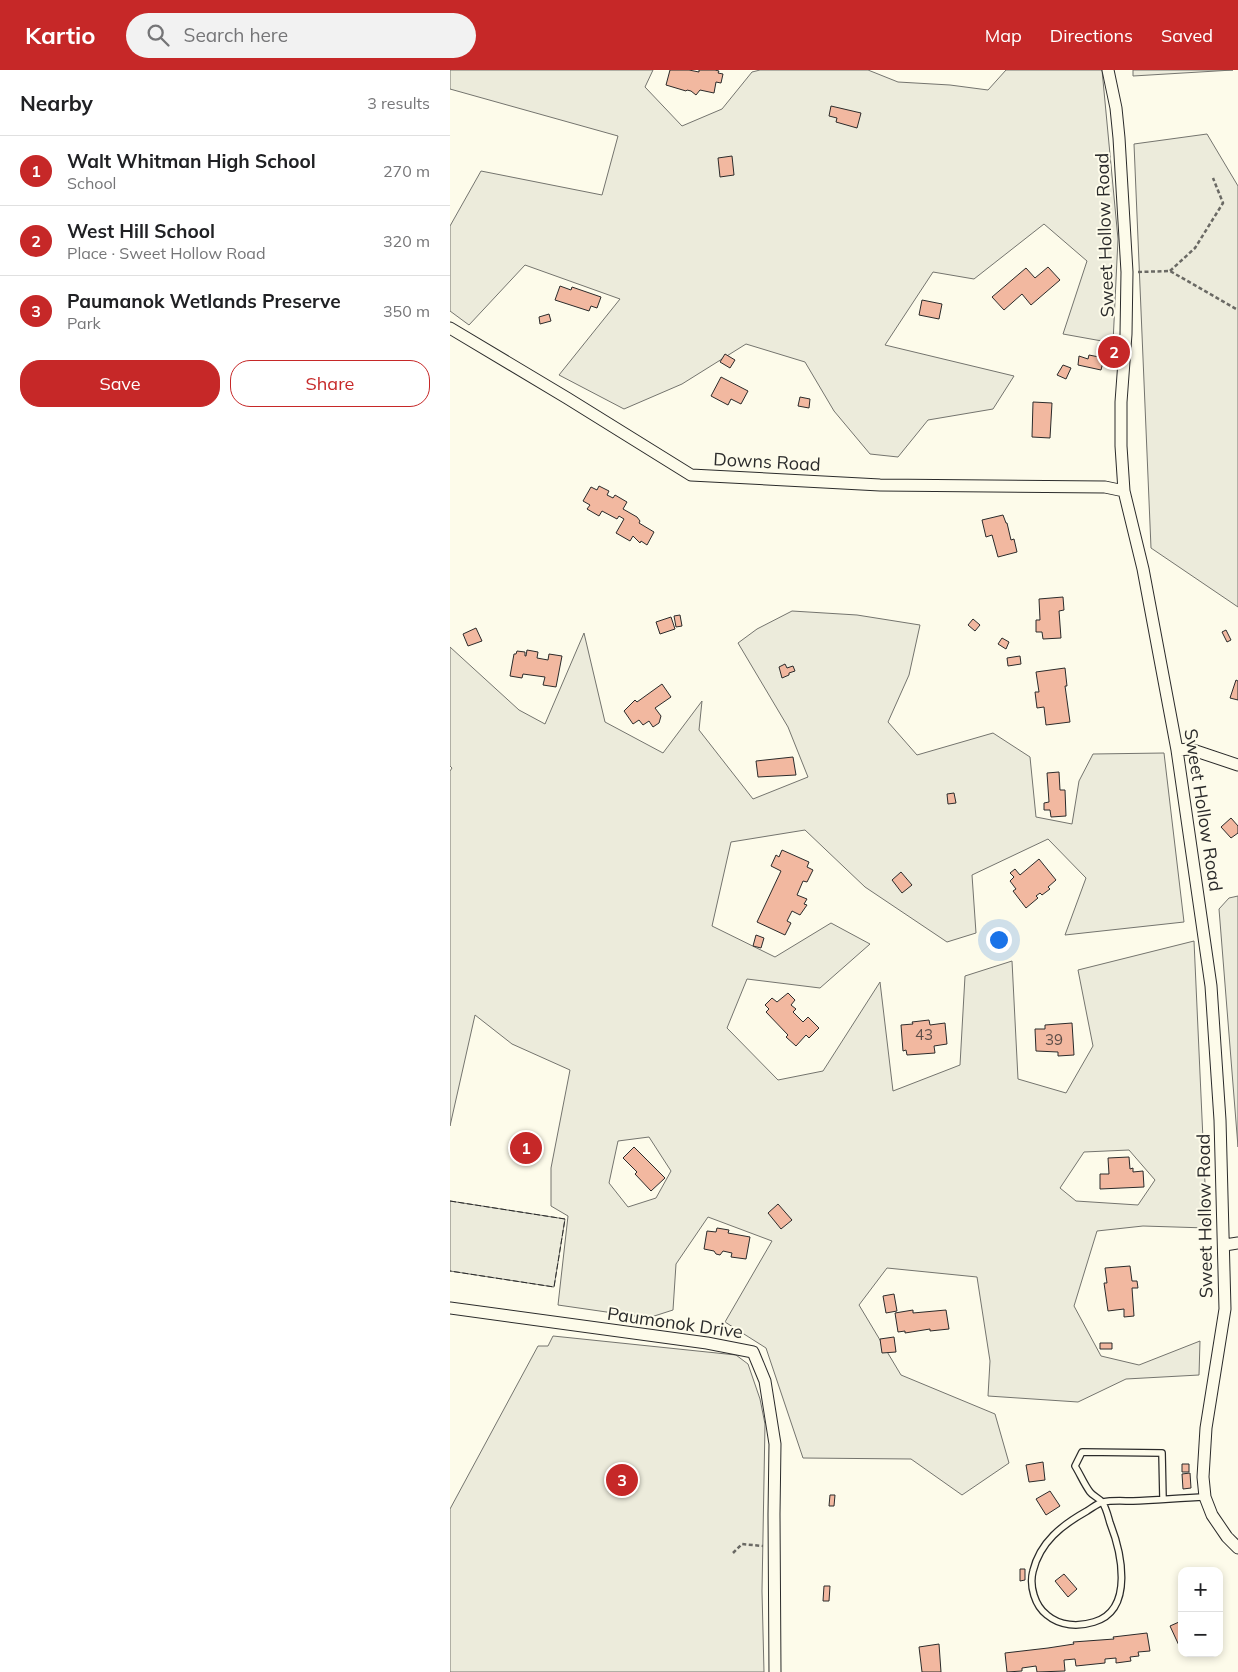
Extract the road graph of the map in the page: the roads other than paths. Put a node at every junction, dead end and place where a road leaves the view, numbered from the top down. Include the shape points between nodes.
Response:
1 (1108, 70) edge
2 (450, 328) edge
3 (1124, 491) junction
4 (1177, 750) junction
5 (1238, 765) edge
6 (1238, 1243) edge
7 (1225, 1245) junction
8 (450, 1308) edge
9 (1205, 1497) junction
10 (1163, 1500) junction
11 (1102, 1502) junction
12 (1238, 1548) edge
13 (775, 1672) edge

1 - 3 street, Sweet Hollow Road via 1119,138 1127,272 1121,402
2 - 3 street, Downs Road via 691,475 880,485 1105,487
3 - 4 street, Sweet Hollow Road via 1143,568
4 - 5 street via 1190,750
4 - 7 street, Sweet Hollow Road via 1210,986
6 - 7 street
7 - 9 street, Sweet Hollow Road via 1225,1310 1206,1428
8 - 13 street, Paumonok Drive via 753,1352 765,1381 775,1444
9 - 10 lane
9 - 12 street, Sweet Hollow Road via 1212,1515
10 - 11 lane
10 - 11 lane via 1162,1453 1082,1452 1075,1466 1091,1492
11 - 11 lane via 1058,1530 1035,1560 1032,1588 1040,1608 1066,1625 1098,1621 1114,1608 1119,1594 1122,1581 1120,1551

